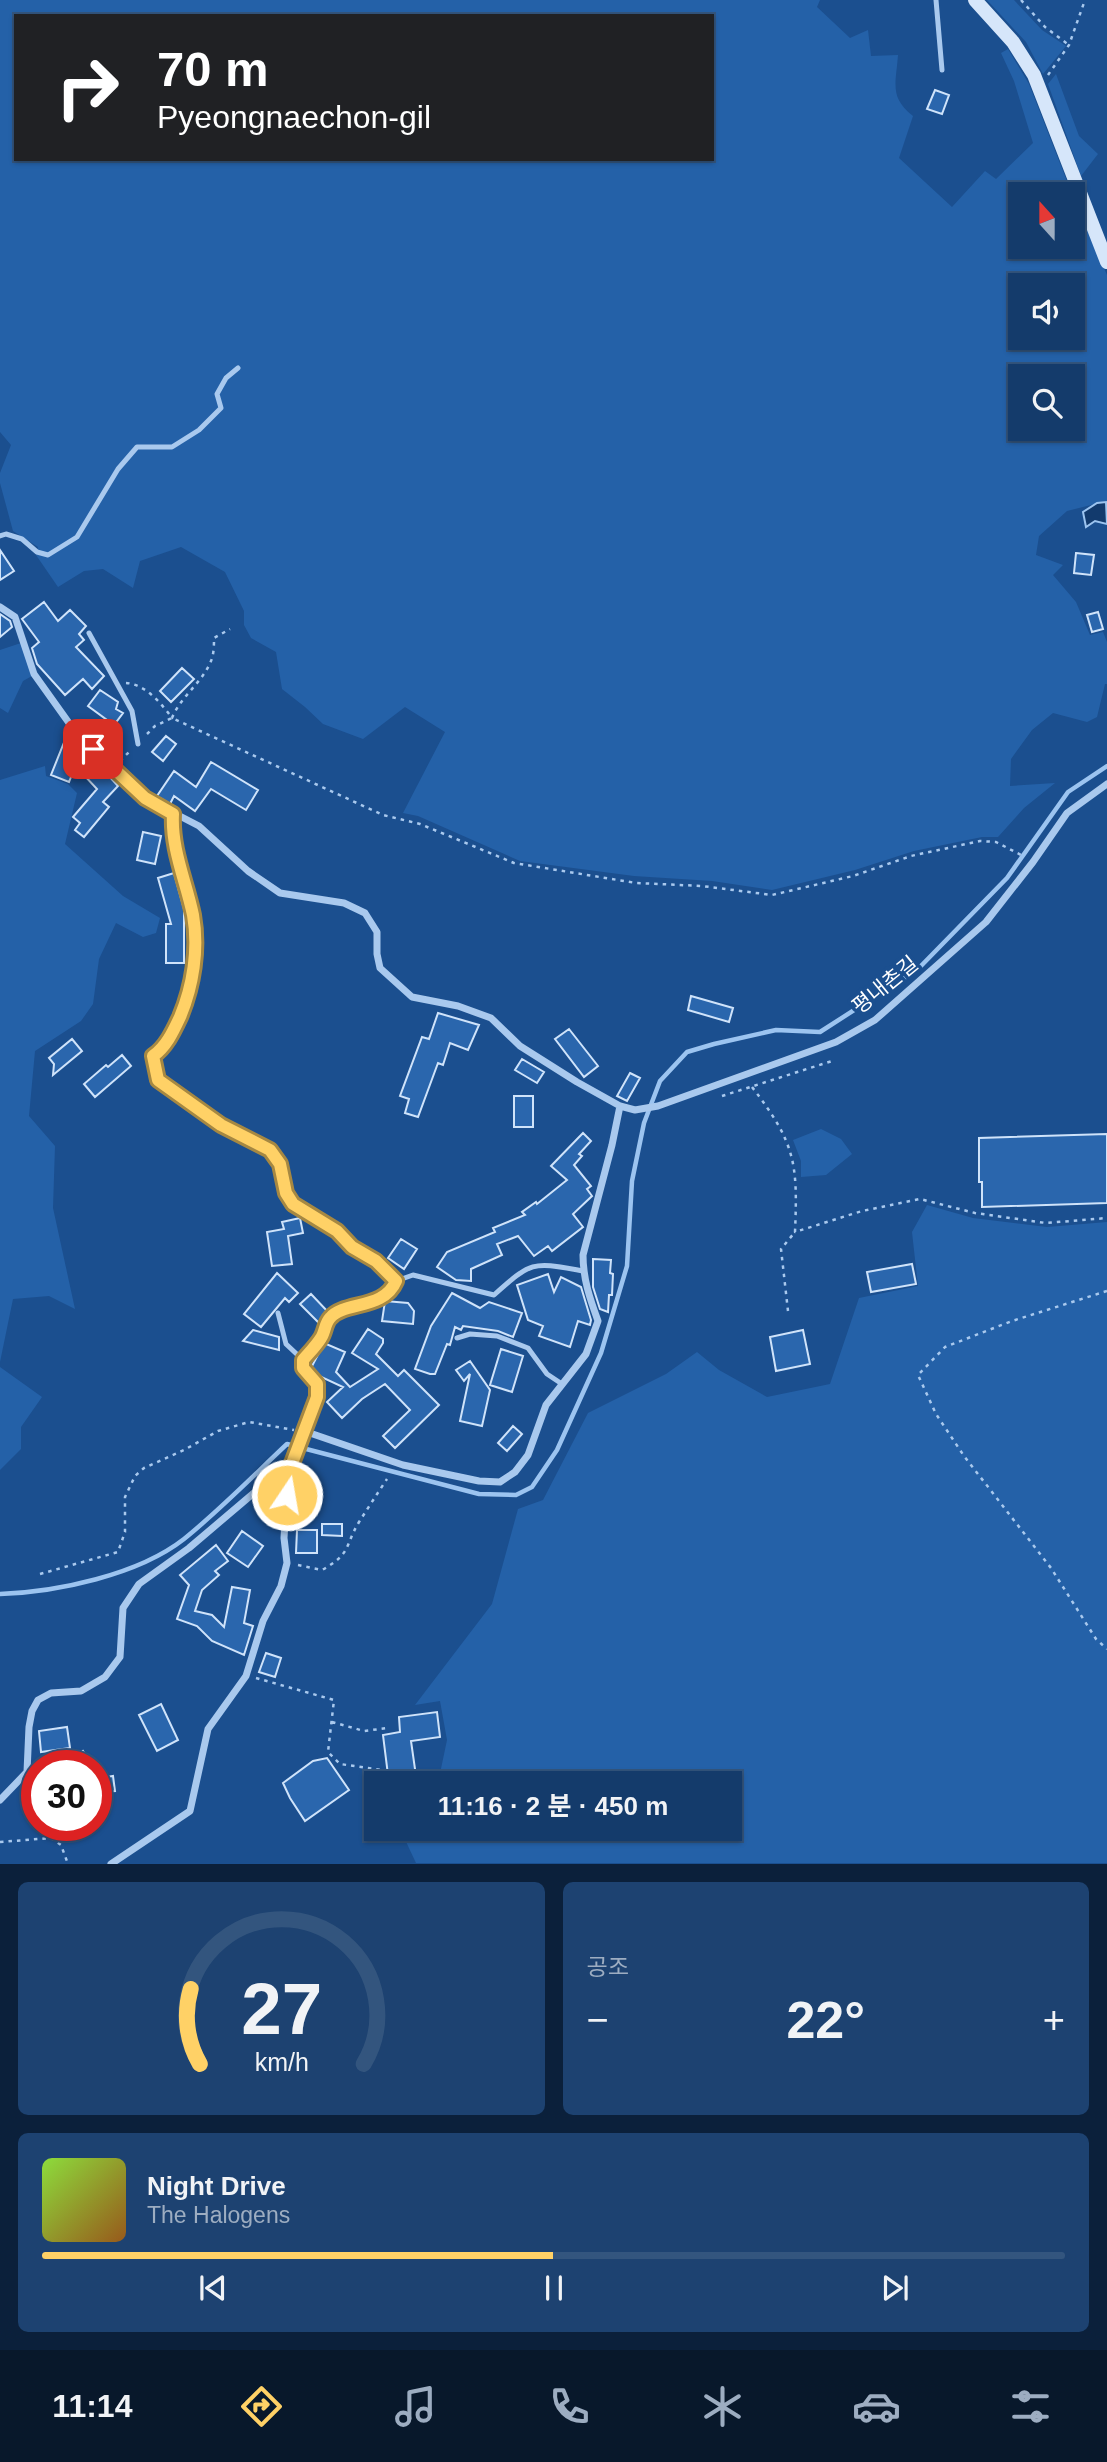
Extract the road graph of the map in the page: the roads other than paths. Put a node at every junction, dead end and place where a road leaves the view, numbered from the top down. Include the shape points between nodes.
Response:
1 (936, 0) edge
2 (975, 0) edge
3 (943, 70) dead end
4 (1107, 262) edge
5 (238, 368) dead end
6 (0, 536) edge
7 (0, 607) edge
8 (89, 633) dead end
9 (138, 744) road end
10 (1107, 784) edge
11 (173, 814) junction
12 (620, 1106) junction
13 (583, 1271) junction
14 (396, 1281) junction
15 (278, 1312) dead end
16 (457, 1338) dead end
17 (303, 1360) junction
18 (562, 1384) junction
19 (303, 1435) junction
20 (288, 1474) junction
21 (0, 1800) edge
22 (111, 1864) edge

1 - 3 lane
2 - 4 main road via 1024,56
5 - 6 lane via 217,394 221,408 198,430 172,447 137,447 118,469 77,537 48,555 22,539
7 - 11 street, 평내촌길 via 15,617 34,674 74,730 145,798
8 - 9 lane via 132,711
10 - 12 street, 평내촌길 via 1067,813 986,922 875,1020 836,1042 658,1107 635,1110
11 - 12 street, 평내촌길 via 199,826 280,893 344,903 365,913 377,932 380,968 412,997 491,1018 520,1046
11 - 14 street via 193,915 193,975 175,1029 153,1056 158,1080 221,1125 270,1150 280,1164 293,1204 337,1231
12 - 13 street via 583,1255
13 - 14 lane via 543,1264 521,1271 494,1295 413,1275
13 - 18 street via 598,1321 586,1354
14 - 17 lane via 372,1303 330,1318 322,1337
15 - 17 lane via 286,1344
16 - 18 lane via 497,1336 528,1348 547,1374
17 - 19 lane via 303,1368 317,1384
18 - 19 street via 546,1405 527,1455 515,1472 500,1482 403,1465
19 - 20 street
20 - 21 street via 275,1475 139,1584 123,1608 120,1657 104,1676 81,1691 51,1693 38,1700 29,1727 27,1772
20 - 22 street via 284,1538 288,1563 262,1621 246,1676 208,1729 190,1811

